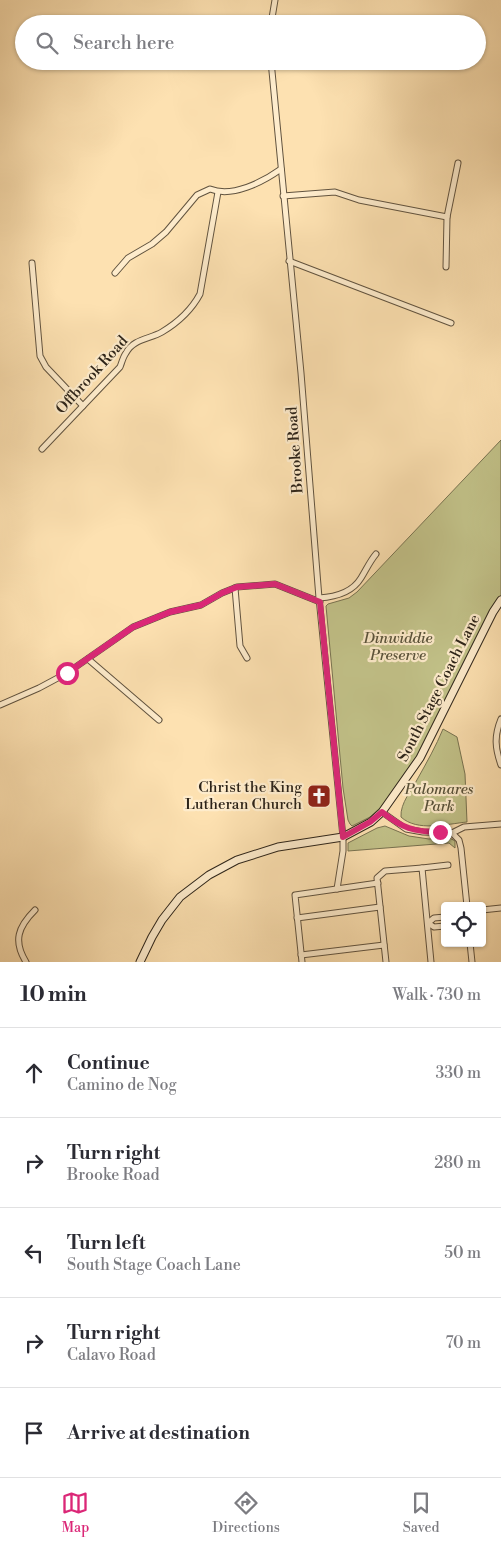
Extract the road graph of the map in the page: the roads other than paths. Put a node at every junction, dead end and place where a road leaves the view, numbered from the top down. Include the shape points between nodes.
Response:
1 (275, 0) edge
2 (272, 15) edge
3 (272, 70) edge
4 (458, 162) dead end
5 (281, 169) junction
6 (218, 192) junction
7 (283, 196) junction
8 (447, 217) junction
9 (289, 261) junction
10 (32, 263) dead end
11 (446, 267) dead end
12 (115, 273) dead end
13 (451, 323) dead end
14 (83, 406) junction
15 (42, 449) dead end
16 (376, 554) dead end
17 (234, 588) junction
18 (319, 600) junction
19 (501, 600) edge
20 (247, 658) dead end
21 (88, 659) junction
22 (0, 705) edge
23 (501, 719) edge
24 (159, 720) dead end
25 (501, 765) edge
26 (382, 812) junction
27 (501, 824) edge
28 (452, 834) junction
29 (343, 837) junction
30 (448, 865) dead end
31 (422, 868) junction
32 (378, 883) junction
33 (337, 889) junction
34 (467, 902) edge
35 (380, 907) junction
36 (501, 908) edge
37 (35, 910) dead end
38 (486, 910) edge
39 (441, 917) edge
40 (297, 918) junction
41 (428, 923) junction
42 (441, 926) edge
43 (384, 945) junction
44 (470, 947) edge
45 (301, 955) junction
46 (26, 962) edge
47 (140, 962) edge
48 (302, 962) edge
49 (386, 962) edge
50 (431, 962) edge
51 (472, 962) edge

1 - 2 street
3 - 5 street, Brooke Road
4 - 8 street
5 - 6 street via 256,184
5 - 7 street, Brooke Road
6 - 12 street via 210,189 197,195 166,232 128,258
6 - 14 street, Offbrook Road via 200,294 195,303 162,333 132,346 120,367
7 - 8 street via 335,192 359,200
7 - 9 street, Brooke Road
8 - 11 street
9 - 13 street
9 - 18 street, Brooke Road
10 - 14 street via 40,356 46,367
14 - 15 street, Offbrook Road
16 - 18 street via 351,589
17 - 18 street via 275,584
17 - 20 street via 240,646
17 - 21 street via 201,605 170,612 133,627
18 - 29 street, Brooke Road
19 - 26 main road, South Stage Coach Lane via 420,758
21 - 22 street via 39,688
21 - 24 street
23 - 25 street via 495,735
26 - 28 street via 406,828
26 - 29 main road, South Stage Coach Lane
27 - 28 street via 464,827
28 - 34 street via 459,840 461,848
29 - 33 street, Brooke Road
29 - 47 main road, South Stage Coach Lane via 278,847 237,860 209,875 180,897 162,920
30 - 31 street
31 - 32 street via 385,871 377,878
31 - 41 street
32 - 33 street
32 - 35 street
33 - 40 street via 295,895
35 - 40 street
35 - 43 street
36 - 38 street
37 - 46 street via 25,920 18,939 20,953
39 - 41 street
40 - 45 street
41 - 42 street
41 - 50 street
43 - 45 street
43 - 49 street
44 - 51 street
45 - 48 street

